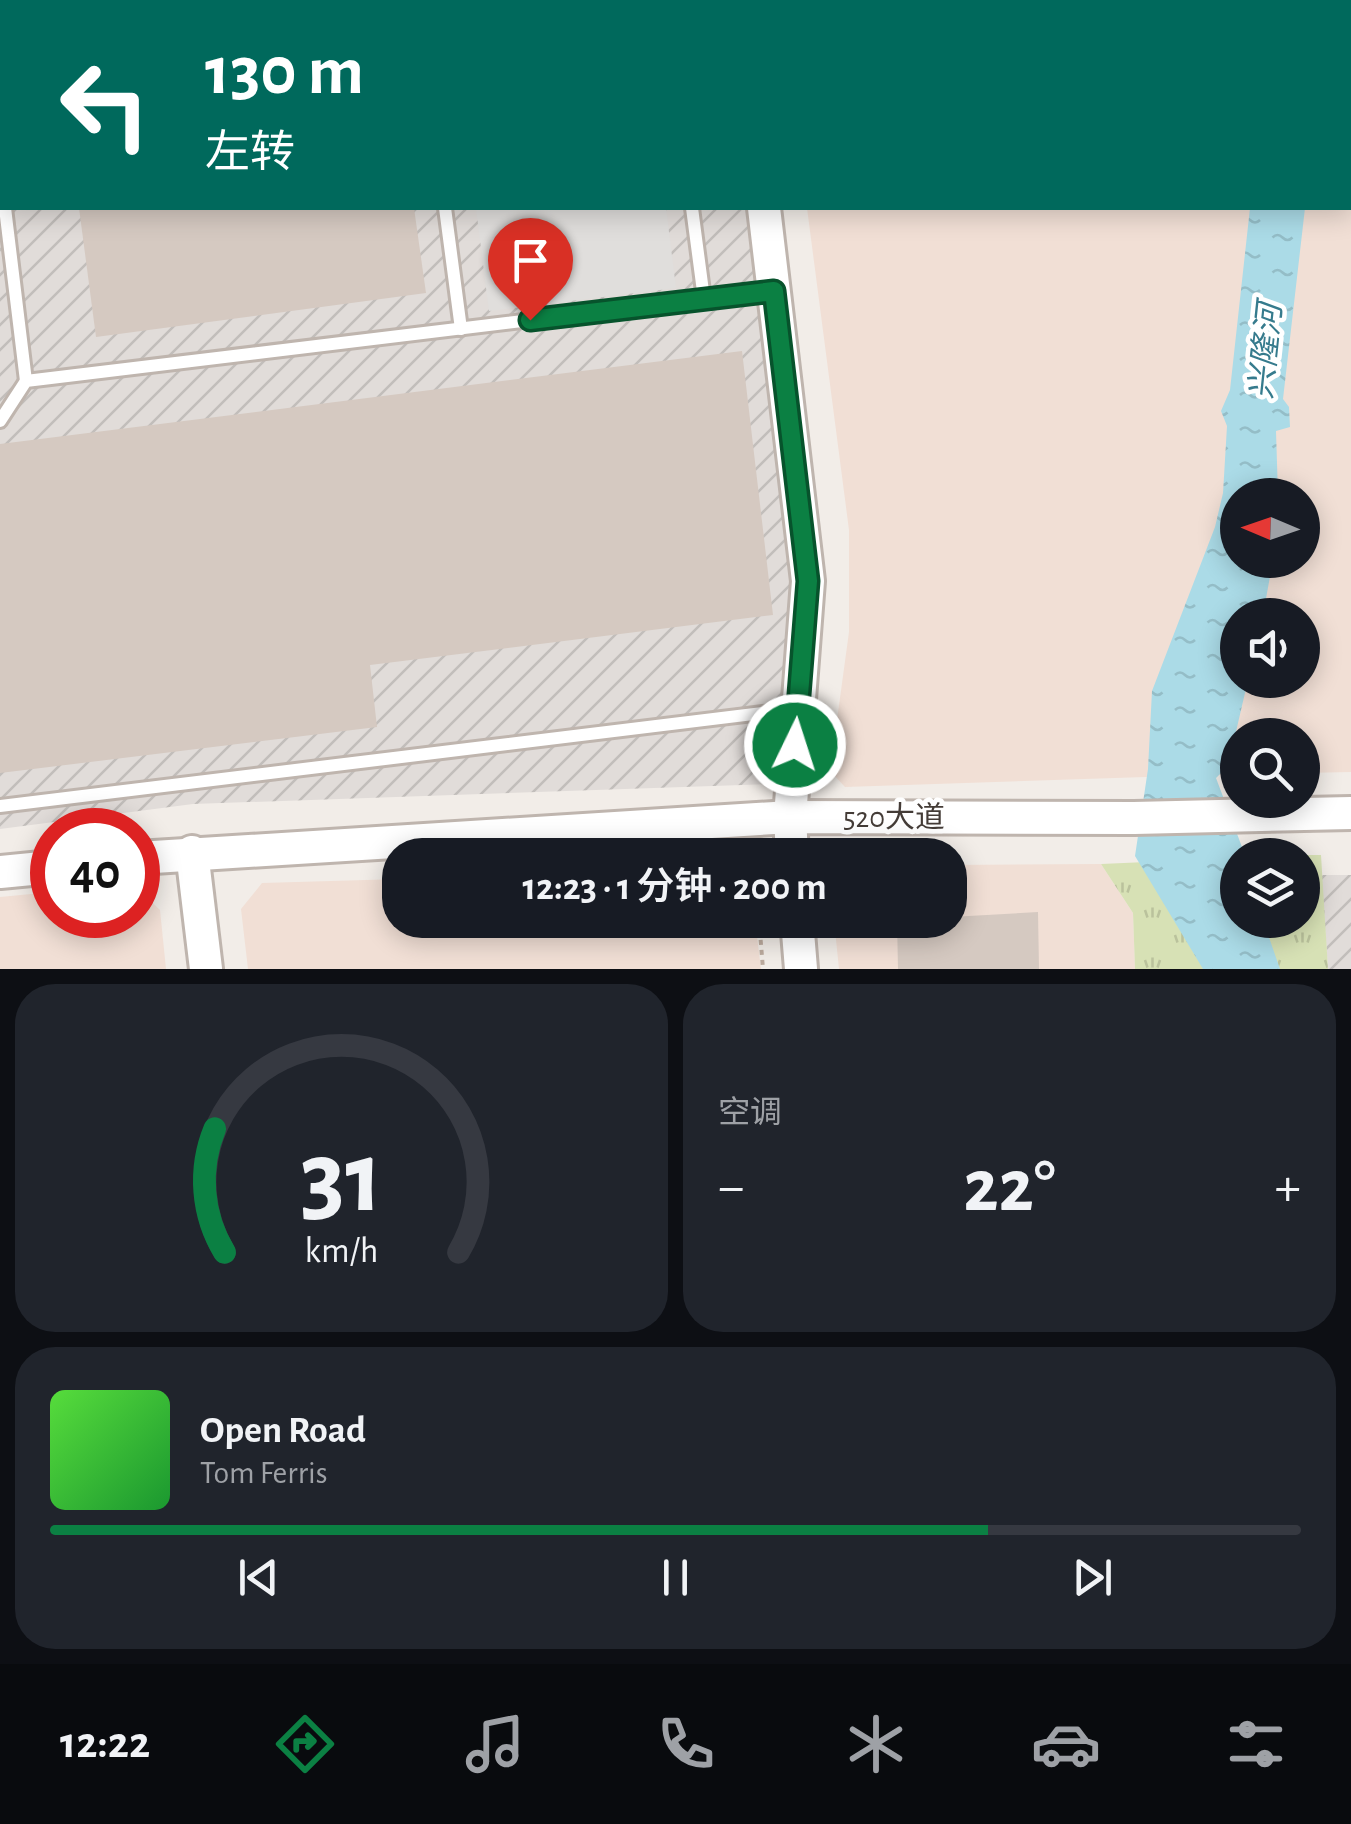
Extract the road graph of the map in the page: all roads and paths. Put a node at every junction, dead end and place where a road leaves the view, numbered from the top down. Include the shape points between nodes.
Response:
1 (5, 210) edge
2 (445, 210) edge
3 (692, 210) edge
4 (764, 210) edge
5 (774, 291) junction
6 (704, 300) junction
7 (461, 329) junction
8 (26, 381) junction
9 (0, 421) edge
10 (798, 709) junction
11 (0, 806) edge
12 (1351, 813) edge
13 (790, 817) junction
14 (791, 838) edge
15 (192, 852) junction
16 (160, 856) edge
17 (30, 869) edge
18 (0, 872) edge
19 (761, 938) edge
20 (798, 938) edge
21 (206, 969) edge
22 (763, 969) edge
23 (801, 969) edge

1 - 8 lane
2 - 7 lane
3 - 6 lane
4 - 5 street
5 - 6 lane
5 - 10 street via 808,581
6 - 7 lane
7 - 8 lane
8 - 9 lane
10 - 11 lane
10 - 13 street
12 - 13 street, 520大道
13 - 14 street
13 - 15 street, 520大道
15 - 16 street, 520大道
15 - 21 street
17 - 18 street
19 - 22 path
20 - 23 street

